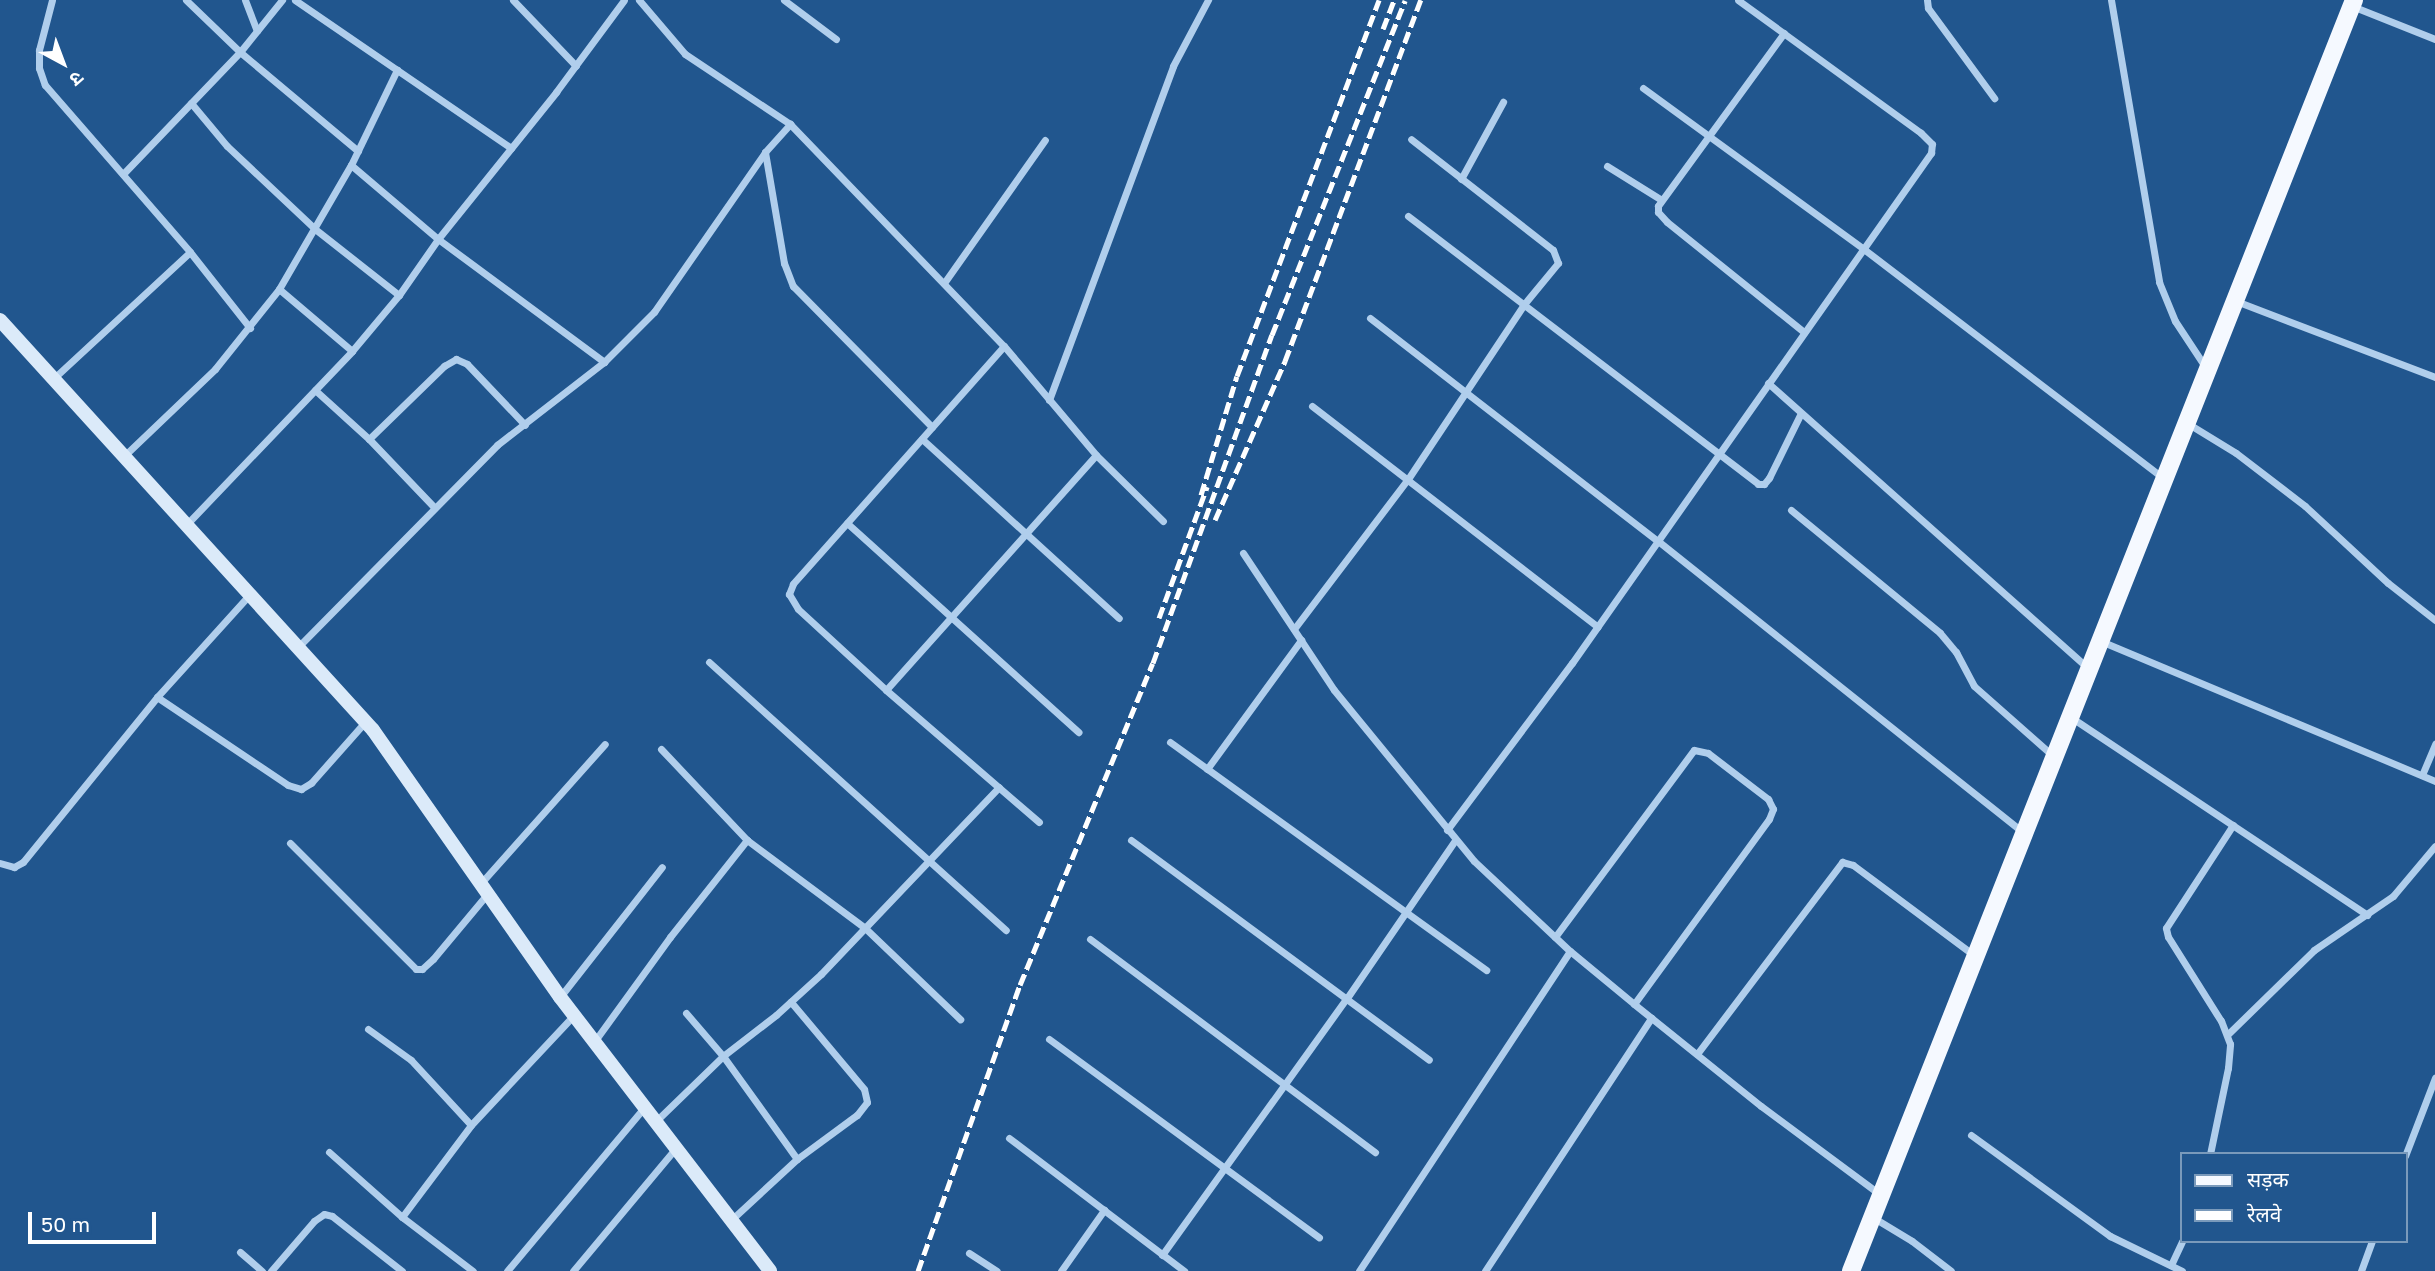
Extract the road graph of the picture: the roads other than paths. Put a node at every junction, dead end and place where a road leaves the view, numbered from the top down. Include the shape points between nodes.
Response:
1 (52, 0) edge
2 (186, 0) edge
3 (245, 0) edge
4 (282, 0) edge
5 (295, 0) edge
6 (513, 0) edge
7 (624, 0) edge
8 (639, 0) edge
9 (784, 0) edge
10 (802, 0) edge
11 (1208, 0) edge
12 (1738, 0) edge
13 (1927, 0) edge
14 (2111, 0) edge
15 (2353, 3) edge
16 (796, 9) junction
17 (257, 31) junction
18 (1784, 33) junction
19 (836, 39) dead end
20 (2435, 39) edge
21 (240, 52) junction
22 (576, 66) junction
23 (397, 70) junction
24 (1643, 88) dead end
25 (1994, 98) dead end
26 (1503, 102) dead end
27 (191, 103) junction
28 (790, 124) junction
29 (1707, 135) junction
30 (1410, 139) dead end
31 (1045, 140) dead end
32 (511, 148) junction
33 (358, 151) junction
34 (765, 152) junction
35 (351, 165) junction
36 (1607, 166) dead end
37 (123, 174) junction
38 (1461, 179) junction
39 (1660, 199) junction
40 (1408, 216) dead end
41 (316, 229) junction
42 (438, 239) junction
43 (1866, 250) junction
44 (190, 252) junction
45 (944, 283) junction
46 (279, 289) junction
47 (399, 295) junction
48 (2235, 300) junction
49 (1525, 303) junction
50 (1370, 318) dead end
51 (0, 320) edge
52 (250, 328) junction
53 (1804, 332) junction
54 (1004, 346) junction
55 (352, 351) junction
56 (604, 362) junction
57 (2208, 372) junction
58 (2435, 377) edge
59 (54, 379) junction
60 (1768, 383) junction
61 (315, 390) junction
62 (1464, 391) junction
63 (1049, 400) junction
64 (1312, 405) dead end
65 (1801, 413) junction
66 (2187, 424) junction
67 (525, 425) junction
68 (932, 426) junction
69 (369, 439) junction
70 (922, 439) junction
71 (1096, 454) junction
72 (1719, 454) junction
73 (124, 456) junction
74 (1408, 480) junction
75 (2164, 480) junction
76 (434, 507) junction
77 (1791, 510) dead end
78 (1163, 521) dead end
79 (847, 523) junction
80 (186, 525) junction
81 (1026, 533) junction
82 (1658, 541) junction
83 (1243, 553) dead end
84 (250, 594) junction
85 (952, 615) junction
86 (1119, 618) dead end
87 (2435, 620) edge
88 (1598, 627) junction
89 (1294, 629) junction
90 (1301, 640) junction
91 (2099, 640) junction
92 (298, 647) junction
93 (709, 662) dead end
94 (2088, 669) junction
95 (886, 690) junction
96 (157, 697) junction
97 (2068, 716) junction
98 (365, 721) junction
99 (1078, 732) dead end
100 (1170, 742) dead end
101 (605, 744) dead end
102 (2435, 744) edge
103 (661, 749) dead end
104 (2053, 755) junction
105 (1207, 769) junction
106 (2422, 775) junction
107 (2435, 781) edge
108 (999, 787) junction
109 (1039, 822) dead end
110 (2233, 825) junction
111 (1447, 830) junction
112 (2024, 832) junction
113 (747, 840) junction
114 (1132, 840) dead end
115 (1455, 840) junction
116 (290, 843) dead end
117 (2435, 846) edge
118 (929, 861) junction
119 (0, 863) edge
120 (662, 867) dead end
121 (485, 888) junction
122 (1405, 913) junction
123 (2367, 915) junction
124 (864, 928) junction
125 (1006, 930) dead end
126 (1555, 937) junction
127 (1090, 939) dead end
128 (1570, 951) junction
129 (1975, 956) junction
130 (1486, 970) dead end
131 (560, 997) junction
132 (1347, 998) junction
133 (791, 1002) junction
134 (1634, 1004) junction
135 (686, 1013) dead end
136 (575, 1015) junction
137 (1651, 1018) junction
138 (960, 1019) dead end
139 (368, 1029) dead end
140 (2228, 1034) junction
141 (1049, 1039) dead end
142 (594, 1042) junction
143 (1697, 1054) junction
144 (723, 1056) junction
145 (1429, 1060) dead end
146 (2435, 1078) edge
147 (1285, 1085) junction
148 (645, 1107) junction
149 (656, 1121) junction
150 (471, 1125) junction
151 (1971, 1135) dead end
152 (1009, 1138) dead end
153 (676, 1148) junction
154 (329, 1152) dead end
155 (1375, 1152) dead end
156 (2210, 1152) edge
157 (2407, 1152) edge
158 (797, 1159) junction
159 (1224, 1170) junction
160 (1882, 1196) junction
161 (1104, 1210) junction
162 (402, 1217) junction
163 (1872, 1217) junction
164 (729, 1221) junction
165 (1319, 1237) dead end
166 (2181, 1243) edge
167 (2371, 1243) edge
168 (240, 1252) dead end
169 (969, 1253) dead end
170 (1162, 1255) junction
171 (2171, 1265) junction
172 (262, 1271) edge
173 (271, 1271) edge
174 (402, 1271) edge
175 (473, 1271) edge
176 (507, 1271) edge
177 (573, 1271) edge
178 (770, 1271) edge
179 (997, 1271) edge
180 (1061, 1271) edge
181 (1184, 1271) edge
182 (1359, 1271) edge
183 (1485, 1271) edge
184 (1851, 1271) edge
185 (1951, 1271) edge
186 (2182, 1271) edge
187 (2361, 1271) edge

1 - 37 street via 39,50 45,85
2 - 21 street
3 - 17 street
4 - 17 street
5 - 23 street
6 - 22 street
7 - 22 street
8 - 28 street via 685,54
9 - 16 street
10 - 16 street
11 - 63 street via 1173,66
12 - 18 street
13 - 25 street via 1928,8
14 - 57 street via 2159,282 2175,321
15 - 20 street
15 - 48 main road
16 - 19 street
17 - 21 street
18 - 29 street
18 - 43 street via 1932,144 1927,160
21 - 27 street
21 - 33 street
22 - 32 street
23 - 32 street
23 - 33 street
24 - 29 street
26 - 38 street
27 - 37 street
27 - 41 street via 227,146
28 - 34 street
28 - 45 street
29 - 39 street
29 - 43 street
30 - 38 street
31 - 45 street
32 - 42 street
33 - 35 street
34 - 56 street via 654,313
34 - 68 street via 784,263 793,286
35 - 41 street
35 - 42 street
36 - 39 street
37 - 44 street
38 - 49 street via 1557,254 1556,267
39 - 53 street via 1658,212 1667,222
40 - 49 street
41 - 46 street
41 - 47 street
42 - 47 street
42 - 56 street
43 - 53 street
43 - 75 street
44 - 52 street
44 - 59 street
45 - 54 street
46 - 52 street
46 - 55 street
47 - 55 street
48 - 57 main road
48 - 58 street
49 - 62 street
49 - 72 street
50 - 62 street
51 - 59 street
52 - 73 street via 215,369
53 - 60 street
54 - 63 street
54 - 68 street
55 - 61 street
56 - 67 street
57 - 66 main road
59 - 73 street
60 - 65 street
60 - 72 street
61 - 69 street
61 - 80 street
62 - 74 street
62 - 82 street
63 - 71 street
64 - 74 street
65 - 72 street via 1764,484
65 - 94 street
66 - 75 main road
66 - 87 street via 2236,453 2305,506
67 - 69 street via 467,364 456,359
67 - 76 street via 497,444
68 - 70 street
69 - 76 street
70 - 79 street
70 - 81 street
71 - 78 street
71 - 81 street
72 - 82 street
73 - 80 street
74 - 88 street
74 - 89 street
75 - 91 main road
76 - 92 street
77 - 104 street via 1940,633 1974,686
79 - 85 street
79 - 95 street via 789,594 798,609
80 - 84 street
81 - 85 street
81 - 86 street
82 - 88 street
82 - 112 street
83 - 89 street
84 - 92 street
84 - 96 street
85 - 95 street
85 - 99 street
88 - 111 street
89 - 90 street
90 - 105 street
90 - 111 street via 1334,690
91 - 94 main road
91 - 106 street
92 - 98 street
93 - 118 street
94 - 97 main road
95 - 108 street
96 - 98 street via 288,785 301,789
96 - 119 street via 23,862 14,867
97 - 104 main road
97 - 110 street
98 - 121 street
100 - 105 street
101 - 121 street
102 - 106 street
103 - 113 street
104 - 112 main road
105 - 122 street
106 - 107 street
108 - 109 street
108 - 118 street
110 - 123 street
110 - 140 street via 2166,928
111 - 115 street
112 - 129 main road
113 - 124 street
113 - 142 street
114 - 132 street
115 - 122 street
115 - 126 street
116 - 121 street via 416,969 433,958
117 - 123 street via 2393,896
118 - 124 street
118 - 125 street
120 - 131 street
121 - 131 street
122 - 130 street
122 - 132 street
123 - 140 street via 2314,950
124 - 133 street
124 - 138 street
126 - 128 street
126 - 134 street via 1694,750 1708,753 1768,799 1773,809 1769,819
127 - 147 street
128 - 134 street
128 - 182 street
129 - 143 street via 1842,862
129 - 160 main road
131 - 136 street
132 - 145 street
132 - 147 street
133 - 144 street
133 - 158 street via 867,1096 857,1115
134 - 137 street
135 - 144 street
136 - 142 street
136 - 150 street
137 - 143 street
137 - 183 street
139 - 150 street via 411,1060
140 - 156 street via 2230,1054
141 - 159 street
142 - 148 street
143 - 160 street
144 - 149 street
144 - 158 street
146 - 157 street
147 - 155 street
147 - 159 street
148 - 149 street
148 - 176 street
149 - 153 street
150 - 162 street
151 - 171 street via 2110,1236
152 - 161 street
153 - 164 street
153 - 177 street
154 - 162 street
158 - 164 street
159 - 165 street
159 - 170 street
160 - 163 main road
161 - 170 street
161 - 180 street
162 - 175 street
163 - 184 main road
163 - 185 street
164 - 178 street
166 - 171 street
167 - 187 street
168 - 172 street
169 - 179 street
170 - 181 street
171 - 186 street
173 - 174 street via 324,1214

